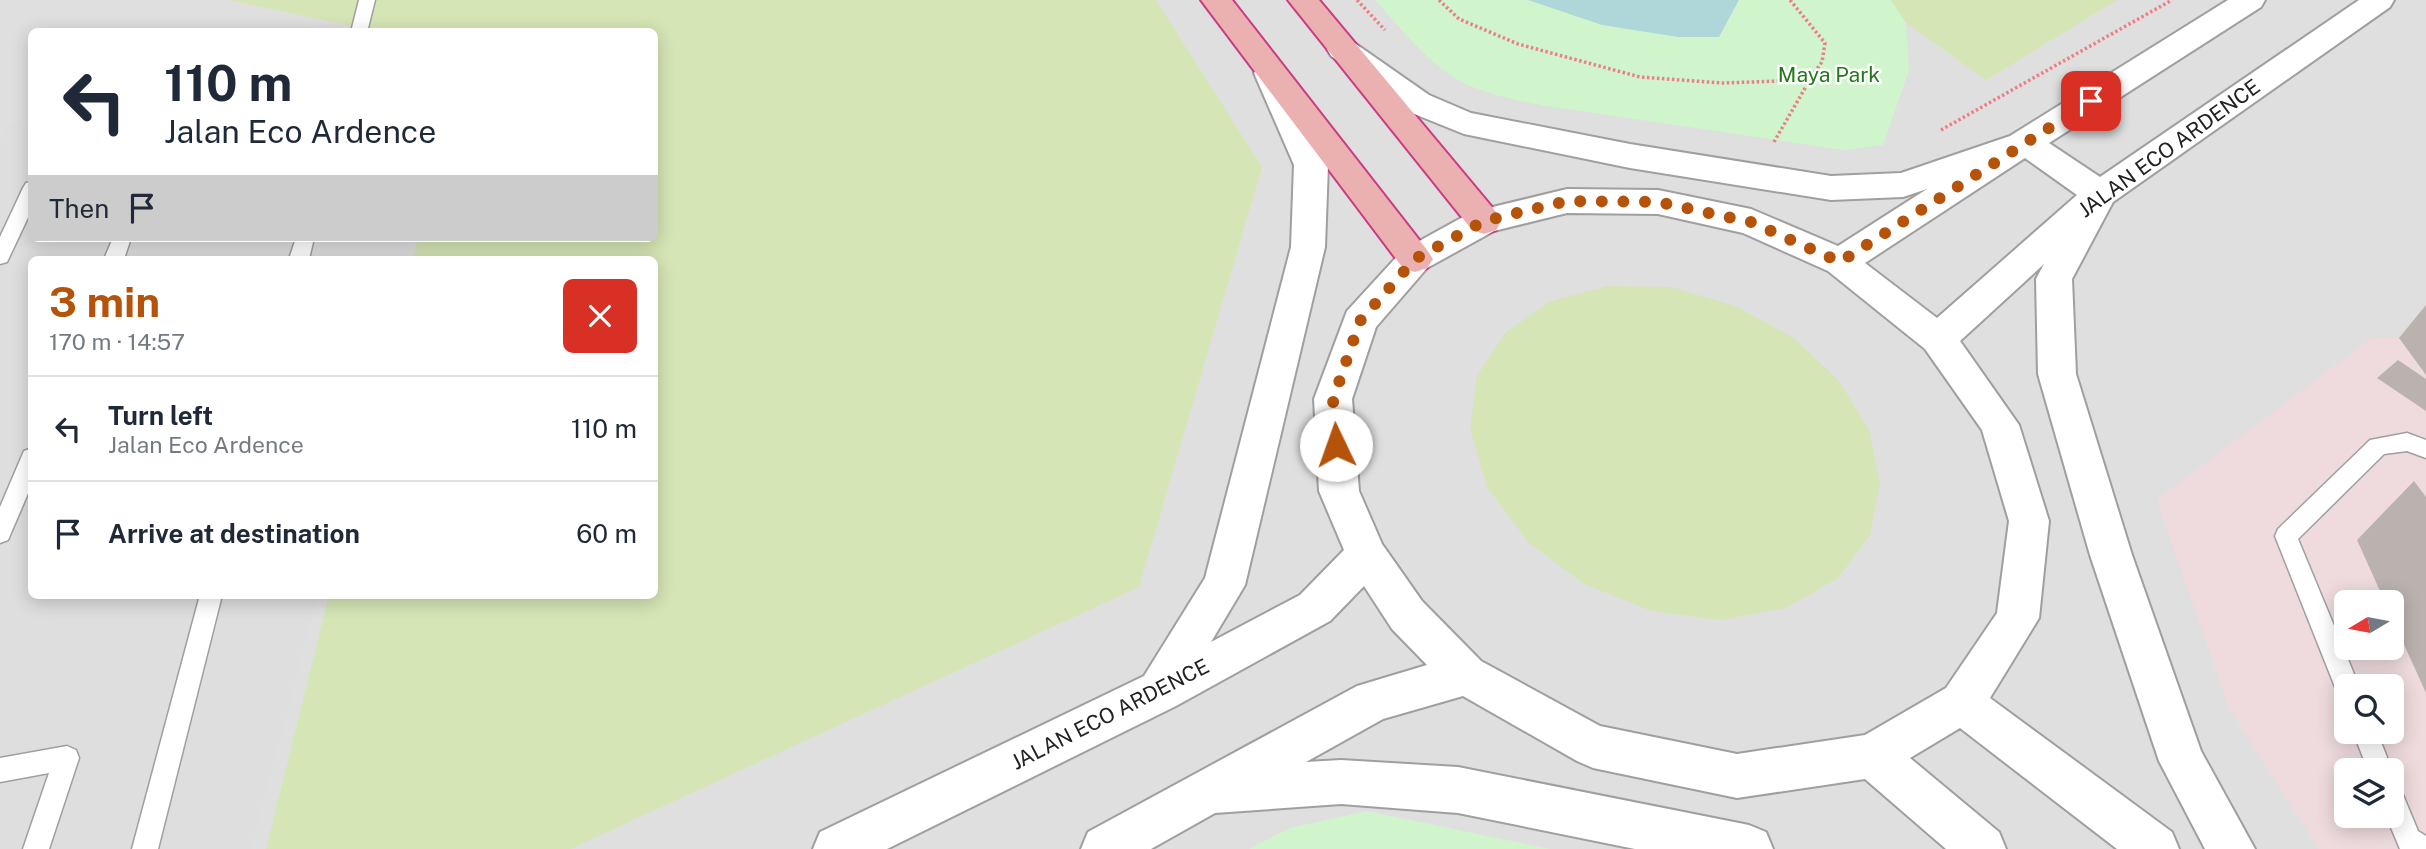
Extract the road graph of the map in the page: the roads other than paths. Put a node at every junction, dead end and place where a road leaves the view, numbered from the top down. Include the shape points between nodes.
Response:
1 (367, 0) edge
2 (1216, 0) edge
3 (1303, 0) edge
4 (2250, 0) edge
5 (2379, 0) edge
6 (360, 28) edge
7 (1341, 47) junction
8 (1270, 73) junction
9 (2026, 143) junction
10 (2100, 194) junction
11 (28, 197) edge
12 (1484, 221) junction
13 (0, 257) edge
14 (1415, 259) junction
15 (1840, 262) junction
16 (1938, 339) junction
17 (2426, 449) edge
18 (28, 466) edge
19 (0, 533) edge
20 (1367, 555) junction
21 (210, 599) edge
22 (2342, 674) edge
23 (1466, 675) junction
24 (1160, 691) junction
25 (1962, 703) junction
26 (1872, 756) junction
27 (0, 770) edge
28 (1210, 791) junction
29 (2404, 828) edge
30 (36, 849) edge
31 (145, 849) edge
32 (837, 849) edge
33 (1105, 849) edge
34 (1748, 849) edge
35 (1982, 849) edge
36 (2155, 849) edge
37 (2231, 849) edge
38 (2422, 849) edge

1 - 6 lane
2 - 8 highway
3 - 7 highway
4 - 9 street
5 - 10 street, JALAN ECO ARDENCE
7 - 9 street via 1418,103 1464,124 1831,188 1903,184
7 - 12 highway
8 - 14 highway
8 - 24 street via 1311,165 1308,247 1224,585
9 - 10 street
9 - 15 street
10 - 16 street, JALAN ECO ARDENCE
10 - 37 street via 2054,279 2057,374 2111,555 2182,761
11 - 13 lane
12 - 14 street
12 - 15 street via 1567,201 1658,202 1751,222
14 - 20 street via 1360,321 1333,400 1339,491
15 - 16 street
16 - 25 street via 2000,425 2029,521 2018,618
17 - 22 lane via 2407,442 2378,446 2286,536
18 - 19 lane
20 - 23 street via 1407,615
20 - 24 street, JALAN ECO ARDENCE via 1315,608
21 - 31 lane
23 - 26 street via 1593,746 1737,776
23 - 28 street via 1373,701
24 - 32 street, JALAN ECO ARDENCE
25 - 26 street
25 - 36 street
26 - 35 street
27 - 30 lane via 67,758
28 - 33 street
28 - 34 street via 1341,782 1458,790
29 - 38 lane via 2409,840

